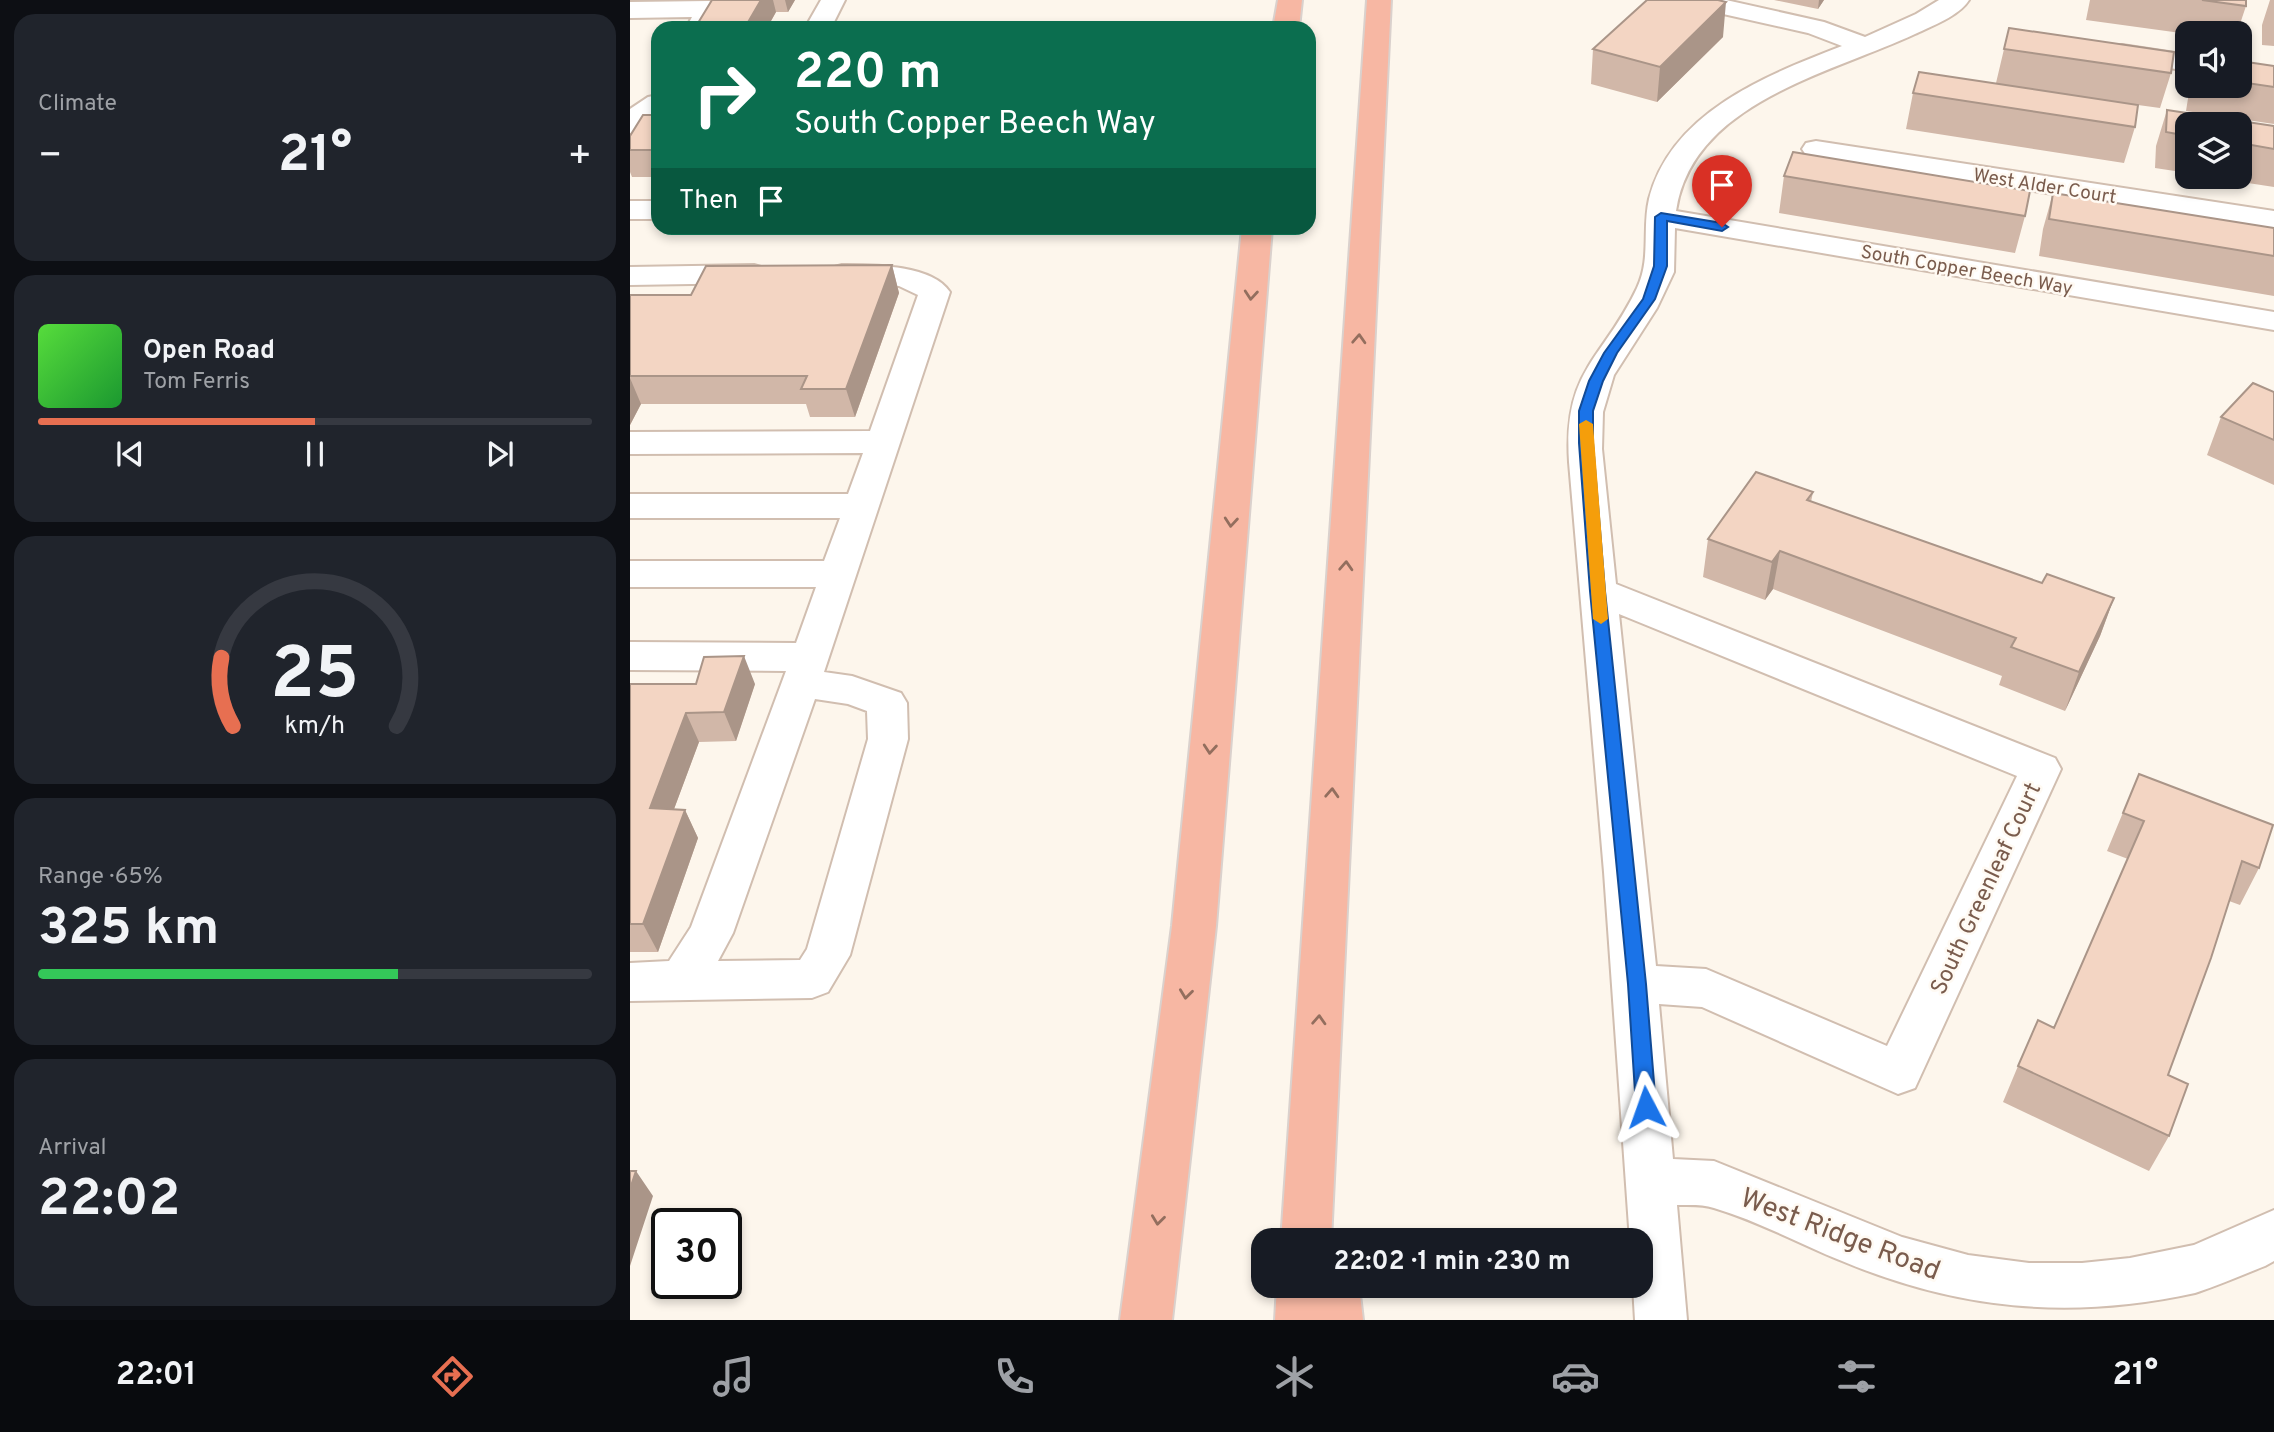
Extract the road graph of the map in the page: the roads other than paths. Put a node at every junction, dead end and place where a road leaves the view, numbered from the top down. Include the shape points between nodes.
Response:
1 (833, 0) edge
2 (1290, 0) edge
3 (1379, 0) edge
4 (1692, 0) edge
5 (1957, 0) edge
6 (630, 10) edge
7 (709, 12) edge
8 (822, 21) edge
9 (1287, 21) edge
10 (1866, 46) junction
11 (2095, 50) edge
12 (2175, 61) edge
13 (651, 107) edge
14 (630, 125) edge
15 (1816, 149) dead end
16 (630, 210) edge
17 (651, 210) edge
18 (1661, 217) junction
19 (2274, 220) edge
20 (1257, 235) edge
21 (630, 276) edge
22 (2274, 321) edge
23 (883, 442) junction
24 (630, 443) edge
25 (630, 506) edge
26 (862, 506) junction
27 (630, 575) edge
28 (838, 575) junction
29 (1598, 591) junction
30 (630, 656) edge
31 (805, 670) junction
32 (681, 980) junction
33 (630, 982) edge
34 (1637, 984) junction
35 (1315, 1088) junction
36 (1651, 1181) junction
37 (1307, 1228) edge
38 (1328, 1228) edge
39 (2274, 1234) edge
40 (1302, 1298) edge
41 (1335, 1298) edge
42 (1146, 1320) edge
43 (1301, 1320) edge
44 (1337, 1320) edge
45 (1661, 1320) edge

1 - 8 street
2 - 9 highway
35 -> 3 highway
4 - 10 street via 1815,27
5 - 10 street via 1910,28
6 - 7 street
10 - 18 street via 1765,88 1712,124 1681,158 1666,191
11 - 12 street
13 - 14 street
15 - 19 street, West Alder Court
16 - 17 street
18 - 22 street, South Copper Beech Way
18 - 29 street via 1661,266 1649,299 1611,353 1586,411
20 -> 42 highway via 1194,926
21 - 23 street via 799,274 897,276 919,281 935,292
23 - 24 street
23 - 26 street
25 - 26 street
26 - 28 street
27 - 28 street
28 - 31 street
29 - 34 street
29 - 34 street, South Greenleaf Court via 2041,769 1898,1073 1706,988
30 - 31 street
31 - 32 street via 711,933
31 - 32 street via 887,703 888,739 828,955 811,979
32 - 33 street
34 - 36 street
35 - 37 highway
35 - 38 highway
36 - 39 street, West Ridge Road via 1714,1184 1900,1261 1968,1280 2029,1288 2082,1288 2194,1269 2247,1250
36 - 45 street
40 - 43 highway
41 - 44 highway

